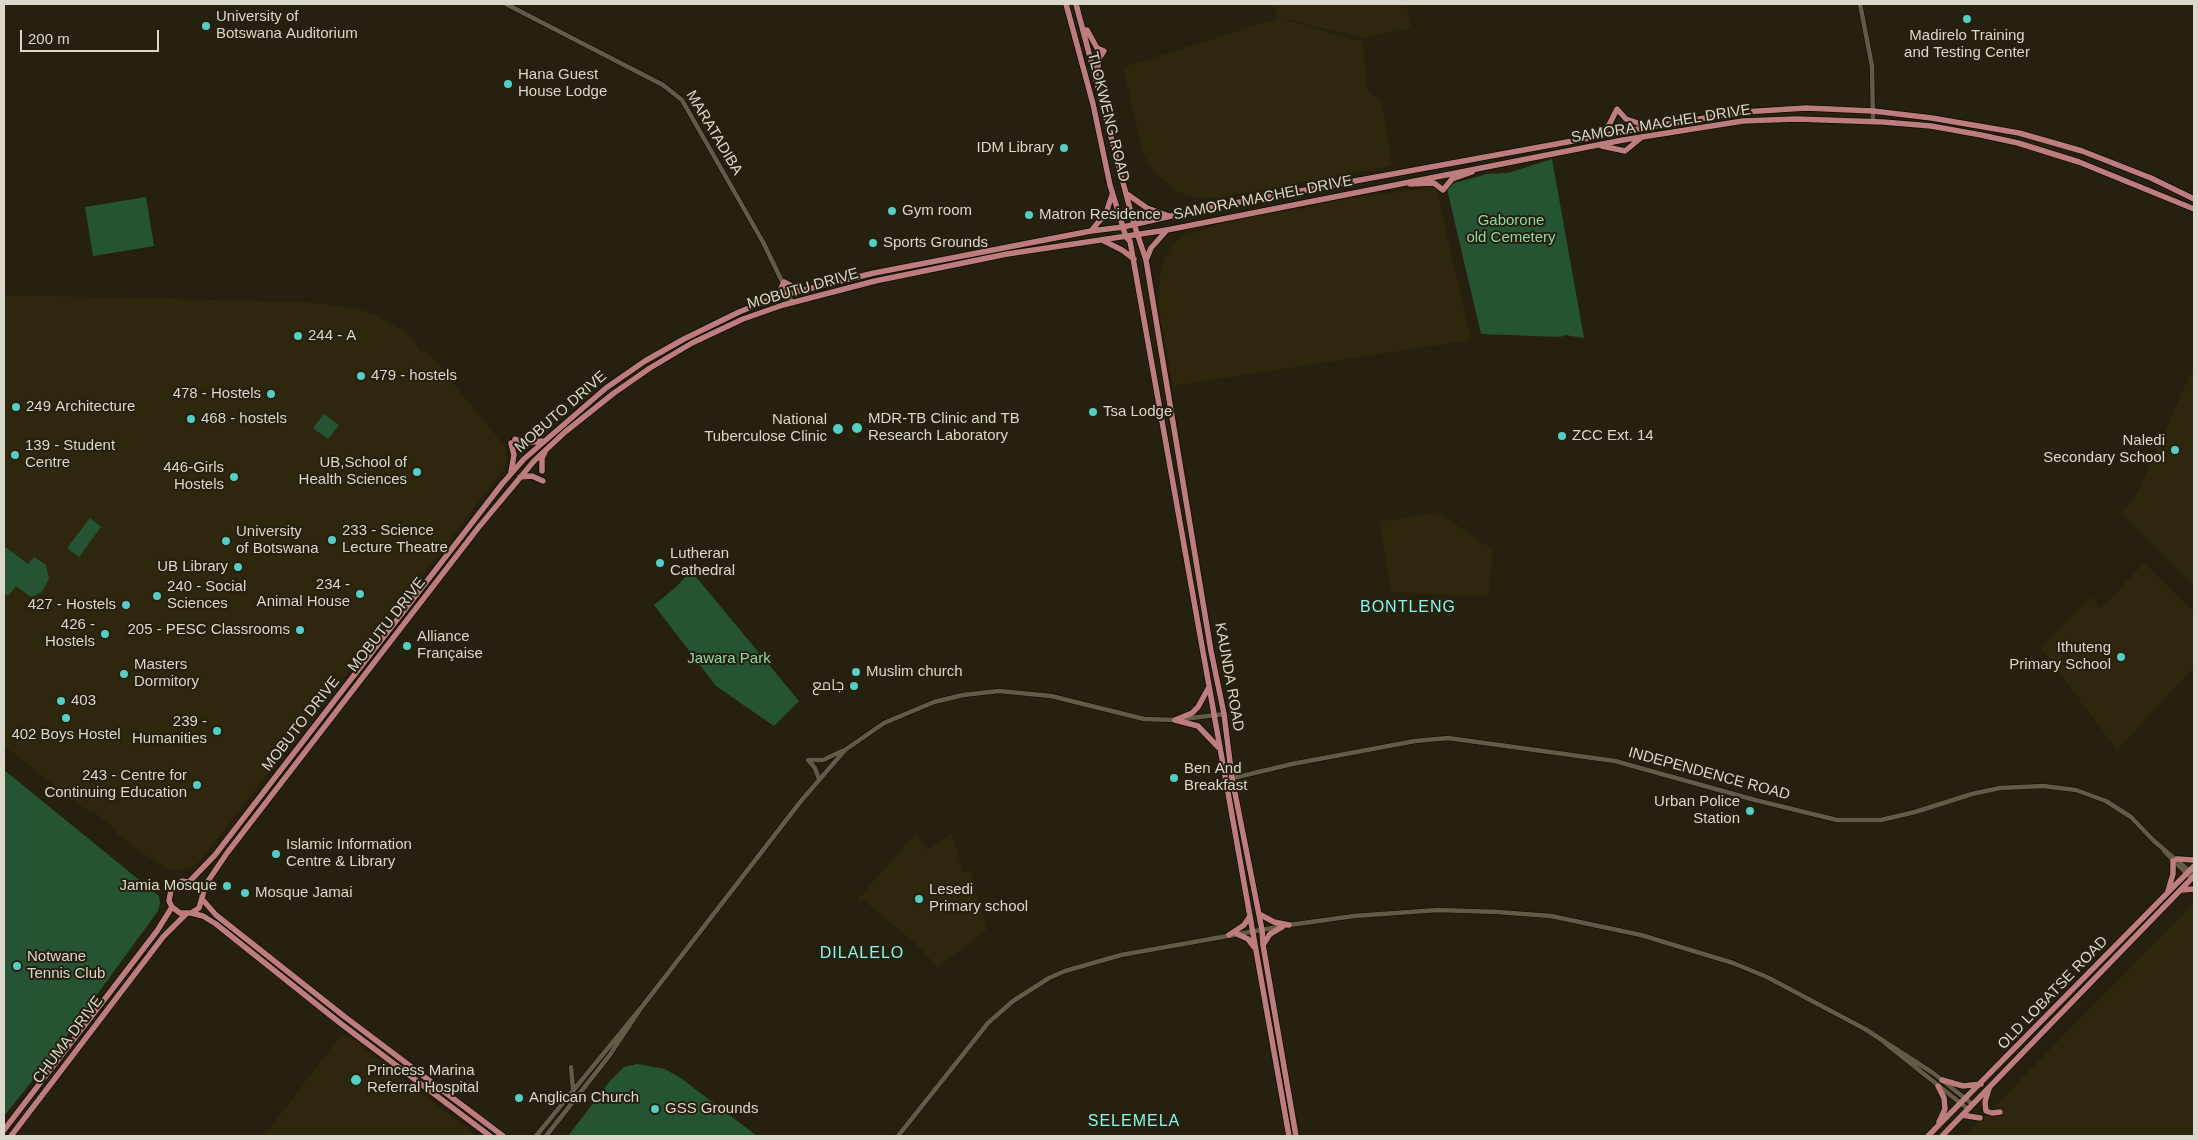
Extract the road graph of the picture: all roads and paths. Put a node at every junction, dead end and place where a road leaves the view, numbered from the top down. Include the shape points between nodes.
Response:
1 (506, 4) edge
2 (1066, 4) edge
3 (1076, 4) edge
4 (1860, 4) edge
5 (1084, 30) junction
6 (1096, 77) junction
7 (1873, 112) junction
8 (1873, 122) junction
9 (1649, 126) junction
10 (1596, 136) junction
11 (1642, 137) junction
12 (1599, 145) junction
13 (1475, 169) junction
14 (1406, 182) junction
15 (1110, 185) junction
16 (1127, 194) junction
17 (2194, 199) edge
18 (2194, 209) edge
19 (1169, 216) junction
20 (1134, 224) junction
21 (1123, 227) junction
22 (1167, 230) junction
23 (1091, 231) junction
24 (1139, 234) junction
25 (1126, 237) junction
26 (1104, 241) junction
27 (1134, 259) junction
28 (1146, 260) junction
29 (784, 282) junction
30 (800, 290) junction
31 (789, 293) junction
32 (777, 298) junction
33 (792, 302) junction
34 (544, 440) junction
35 (548, 448) junction
36 (542, 471) dead end
37 (511, 474) junction
38 (520, 477) junction
39 (543, 481) dead end
40 (386, 634) junction
41 (392, 639) junction
42 (1209, 687) junction
43 (1224, 714) junction
44 (1216, 715) junction
45 (1175, 720) junction
46 (1218, 747) junction
47 (845, 750) junction
48 (819, 779) junction
49 (1229, 779) junction
50 (2175, 860) junction
51 (2194, 860) edge
52 (2192, 873) edge
53 (190, 881) junction
54 (2194, 889) edge
55 (2181, 890) junction
56 (2167, 893) junction
57 (202, 897) junction
58 (172, 907) junction
59 (188, 914) junction
60 (1259, 914) junction
61 (1250, 916) junction
62 (1289, 925) junction
63 (1282, 927) junction
64 (1262, 930) junction
65 (1254, 932) junction
66 (1237, 934) junction
67 (1229, 935) junction
68 (1263, 945) junction
69 (1256, 949) junction
70 (641, 1008) junction
71 (1884, 1042) junction
72 (572, 1067) dead end
73 (1942, 1080) junction
74 (1982, 1084) junction
75 (1938, 1086) junction
76 (1989, 1087) junction
77 (574, 1090) junction
78 (1963, 1102) junction
79 (1970, 1107) junction
80 (2000, 1112) dead end
81 (1962, 1115) junction
82 (1980, 1118) dead end
83 (4, 1130) edge
84 (1930, 1134) edge
85 (11, 1136) edge
86 (490, 1136) edge
87 (503, 1136) edge
88 (536, 1136) edge
89 (546, 1136) edge
90 (898, 1136) edge
91 (1289, 1136) edge
92 (1296, 1136) edge
93 (1942, 1136) edge

1 - 29 street, MARATADIBA via 675,93 690,112
2 - 15 main road, TLOKWENG ROAD via 1093,104
3 - 5 main road, TLOKWENG ROAD
4 - 7 street via 1872,66
5 - 6 main road, TLOKWENG ROAD
5 - 6 main road via 1097,48 1104,51
6 - 16 main road, TLOKWENG ROAD
7 - 8 street
7 - 9 main road, SAMORA MACHEL DRIVE via 1806,108 1742,112
7 - 17 main road, SAMORA MACHEL DRIVE via 1932,118 2018,133 2082,152 2151,178
8 - 11 main road, SAMORA MACHEL DRIVE via 1796,119 1743,122
8 - 18 main road, SAMORA MACHEL DRIVE via 1932,126 2018,143 2087,165
9 - 10 main road, SAMORA MACHEL DRIVE
9 - 10 main road via 1626,119 1617,109 1609,125
10 - 19 main road, SAMORA MACHEL DRIVE
11 - 12 main road, SAMORA MACHEL DRIVE
11 - 12 main road via 1625,151
12 - 13 main road, SAMORA MACHEL DRIVE
13 - 14 main road, SAMORA MACHEL DRIVE
13 - 14 main road via 1452,179 1443,190 1434,183
14 - 22 main road, SAMORA MACHEL DRIVE
15 - 21 main road, TLOKWENG ROAD
15 - 23 main road via 1109,208
16 - 19 main road via 1146,208
16 - 20 main road, TLOKWENG ROAD
19 - 20 main road, SAMORA MACHEL DRIVE
20 - 21 main road
20 - 24 main road, KAUNDA ROAD
21 - 23 main road, MOBUTO DRIVE
21 - 25 main road, TLOKWENG ROAD
22 - 24 main road, SAMORA MACHEL DRIVE
22 - 28 main road via 1151,248
23 - 30 main road, MOBUTO DRIVE
24 - 25 main road, SAMORA MACHEL DRIVE
24 - 28 main road, KAUNDA ROAD
25 - 26 main road, MOBUTU DRIVE
25 - 27 main road
26 - 27 main road
26 - 33 main road, MOBUTU DRIVE via 1006,254
27 - 42 main road, KAUNDA ROAD
28 - 43 main road, KAUNDA ROAD via 1202,602
29 - 30 main road
29 - 31 street, MARATADIBA
29 - 32 main road
30 - 31 main road, MOBUTO DRIVE
31 - 32 main road, MOBUTO DRIVE
31 - 33 street, MARATADIBA
32 - 34 main road, MOBUTO DRIVE via 739,312 645,362 606,388
33 - 35 main road, MOBUTU DRIVE via 743,319 692,343 650,368 614,393
34 - 37 main road, MOBUTO DRIVE
34 - 37 main road via 528,444 513,441
35 - 36 main road via 542,458
35 - 38 main road, MOBUTU DRIVE
37 - 40 main road, MOBUTO DRIVE
38 - 39 main road via 532,476
38 - 41 main road, MOBUTU DRIVE
40 - 41 main road
40 - 53 main road, MOBUTO DRIVE via 215,855
41 - 57 main road, MOBUTU DRIVE via 211,875
42 - 44 main road, KAUNDA ROAD
42 - 45 main road via 1198,708
43 - 44 street
43 - 49 main road, KAUNDA ROAD
44 - 45 street
44 - 46 main road, KAUNDA ROAD
45 - 46 main road via 1198,726
45 - 47 street via 1137,717 1051,696 999,691 963,695 925,705 884,724
46 - 49 main road, KAUNDA ROAD
47 - 48 street
47 - 48 street via 823,760 808,760
48 - 70 street
49 - 50 street, INDEPENDENCE ROAD via 1292,764 1448,738 1615,761 1836,820 1882,820 2000,788 2044,786 2076,790 2097,797 2130,817
49 - 60 main road, KAUNDA ROAD
49 - 61 main road, KAUNDA ROAD
50 - 51 main road
50 - 52 street, INDEPENDENCE ROAD
50 - 56 main road
52 - 55 main road, OLD LOBATSE ROAD
52 - 56 main road, OLD LOBATSE ROAD
53 - 57 main road via 198,886
53 - 58 main road via 173,886 169,894
54 - 55 main road
55 - 76 main road, OLD LOBATSE ROAD
56 - 74 main road, OLD LOBATSE ROAD
57 - 59 main road via 199,908
57 - 87 main road via 216,915
58 - 59 main road
58 - 83 main road, CHUMA DRIVE
59 - 85 main road, CHUMA DRIVE via 163,937
59 - 86 main road via 203,916 216,924
60 - 62 main road
60 - 64 main road, KAUNDA ROAD
61 - 65 main road, KAUNDA ROAD
61 - 67 main road via 1244,925
62 - 63 street
62 - 71 street via 1438,910 1537,914 1618,929 1694,950 1756,972
63 - 64 street
63 - 68 main road via 1270,934
64 - 65 street
64 - 68 main road, KAUNDA ROAD
65 - 66 street
65 - 69 main road, KAUNDA ROAD
66 - 67 street
66 - 69 main road via 1248,939
67 - 90 street via 1091,962 1032,988 1006,1006 977,1036
68 - 92 main road, KAUNDA ROAD
69 - 91 main road, KAUNDA ROAD
70 - 77 street
70 - 89 street via 609,1056
71 - 73 street
71 - 75 street
72 - 77 street
73 - 74 main road via 1963,1086
73 - 78 street
74 - 78 main road, OLD LOBATSE ROAD
75 - 78 street
75 - 84 main road via 1945,1109
76 - 79 main road, OLD LOBATSE ROAD
76 - 80 main road via 1985,1108 1990,1113
77 - 88 street
78 - 79 street
78 - 84 main road, OLD LOBATSE ROAD
79 - 81 main road, OLD LOBATSE ROAD
81 - 82 main road
81 - 93 main road, OLD LOBATSE ROAD

